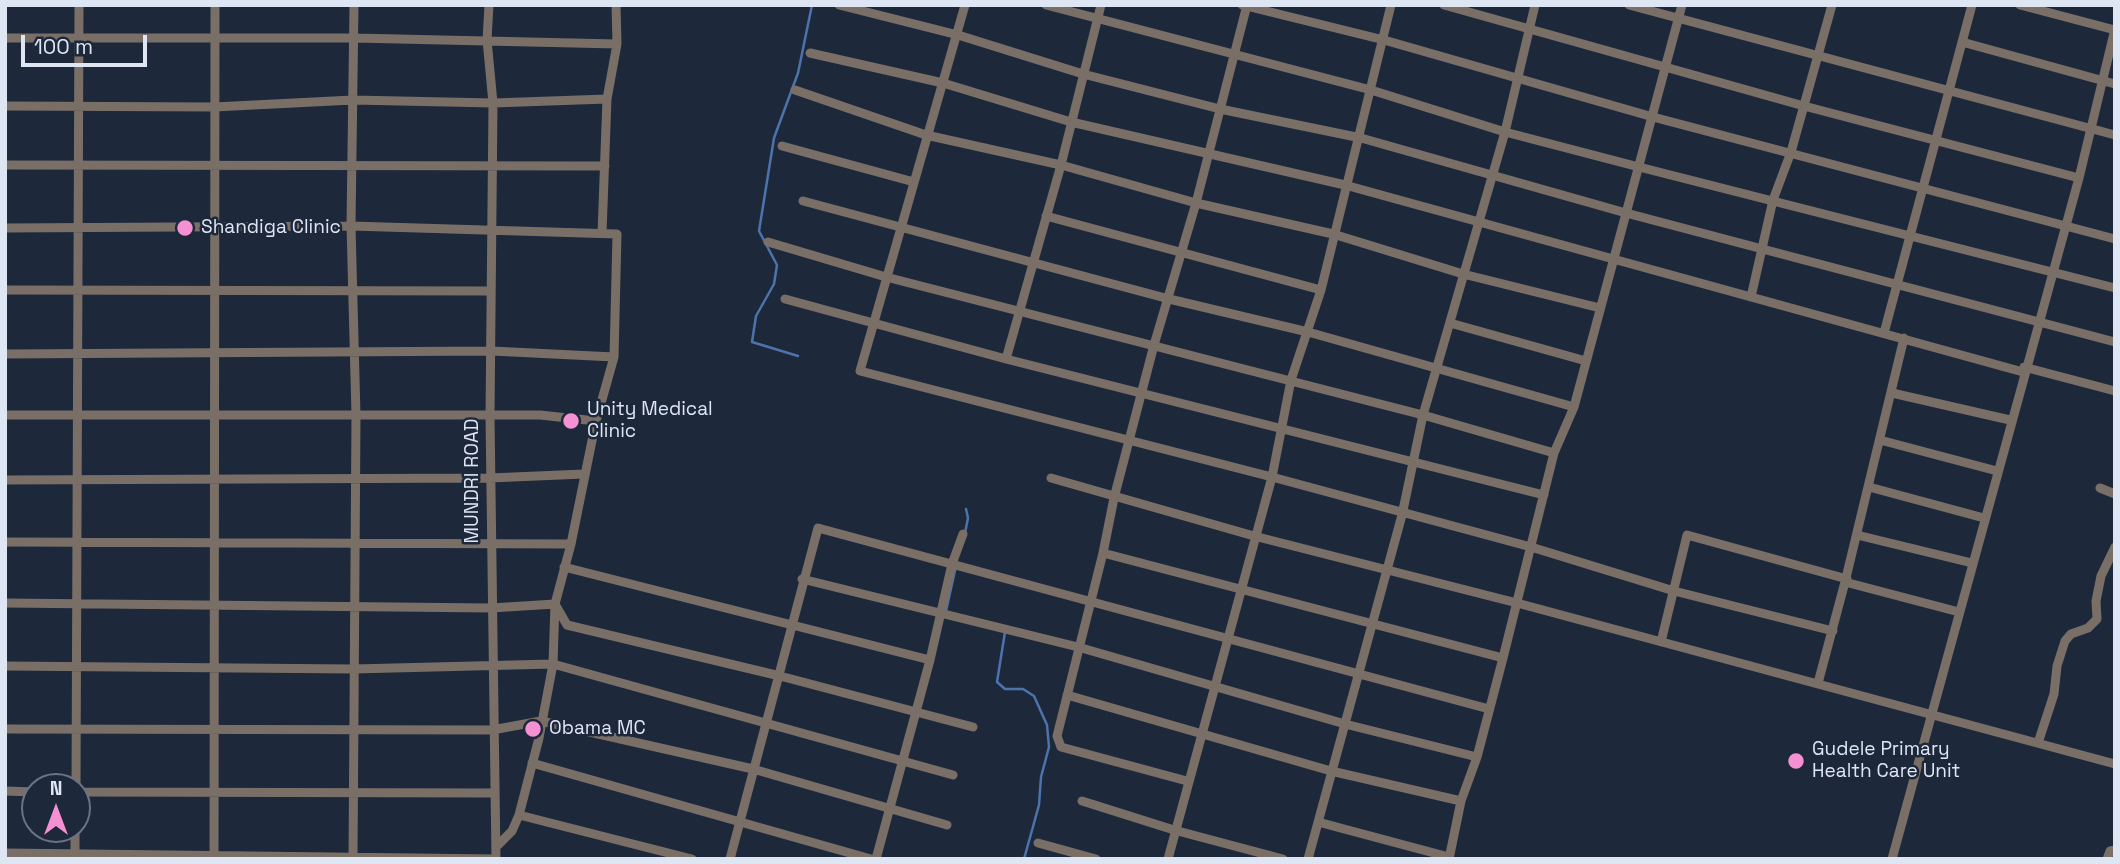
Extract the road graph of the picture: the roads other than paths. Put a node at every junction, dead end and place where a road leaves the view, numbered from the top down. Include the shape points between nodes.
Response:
1 (79, 5) edge
2 (215, 5) edge
3 (354, 5) edge
4 (489, 5) edge
5 (616, 5) edge
6 (839, 5) edge
7 (965, 5) edge
8 (1046, 5) edge
9 (1101, 5) edge
10 (1391, 5) edge
11 (1444, 5) edge
12 (1535, 5) edge
13 (1629, 5) edge
14 (1682, 5) edge
15 (1972, 5) edge
16 (2020, 5) edge
17 (1245, 6) edge
18 (1828, 6) edge
19 (1097, 19) junction
20 (1678, 19) junction
21 (1531, 30) junction
22 (2115, 30) edge
23 (958, 35) junction
24 (79, 37) junction
25 (5, 38) edge
26 (214, 38) junction
27 (355, 38) junction
28 (487, 40) junction
29 (1384, 40) junction
30 (1962, 42) junction
31 (617, 44) junction
32 (810, 52) dead end
33 (1235, 57) junction
34 (1817, 57) junction
35 (1663, 66) junction
36 (1083, 74) junction
37 (1518, 79) junction
38 (2102, 80) junction
39 (943, 83) junction
40 (2115, 84) edge
41 (794, 90) dead end
42 (1371, 90) junction
43 (1950, 92) junction
44 (607, 99) junction
45 (353, 100) junction
46 (493, 103) junction
47 (5, 106) edge
48 (1804, 106) junction
49 (79, 107) junction
50 (214, 107) junction
51 (1220, 109) junction
52 (1653, 117) junction
53 (1071, 121) junction
54 (2091, 129) junction
55 (1505, 132) junction
56 (926, 135) junction
57 (2115, 135) edge
58 (1361, 138) junction
59 (1935, 139) junction
60 (782, 146) dead end
61 (1208, 152) junction
62 (1791, 152) junction
63 (352, 164) junction
64 (5, 165) edge
65 (1061, 165) junction
66 (79, 166) junction
67 (492, 166) junction
68 (605, 166) junction
69 (1639, 167) junction
70 (215, 168) junction
71 (1492, 176) junction
72 (2078, 178) junction
73 (914, 182) junction
74 (1345, 186) junction
75 (1923, 189) junction
76 (1773, 200) junction
77 (803, 201) dead end
78 (1196, 203) junction
79 (1626, 213) junction
80 (1046, 216) junction
81 (1478, 223) junction
82 (2065, 225) junction
83 (351, 226) junction
84 (902, 226) junction
85 (79, 227) junction
86 (5, 228) edge
87 (217, 228) junction
88 (491, 231) junction
89 (602, 233) junction
90 (1333, 234) junction
91 (1910, 238) junction
92 (2115, 239) edge
93 (768, 242) dead end
94 (1761, 248) junction
95 (1182, 253) junction
96 (1614, 260) junction
97 (1033, 264) junction
98 (2053, 270) junction
99 (1463, 274) junction
100 (886, 277) junction
101 (1898, 283) junction
102 (216, 288) junction
103 (2115, 288) edge
104 (352, 289) junction
105 (5, 290) edge
106 (78, 290) junction
107 (1321, 290) junction
108 (491, 291) junction
109 (1751, 297) junction
110 (785, 299) dead end
111 (1169, 299) junction
112 (1601, 308) junction
113 (1019, 310) junction
114 (1451, 323) junction
115 (2037, 324) junction
116 (874, 325) junction
117 (1308, 332) junction
118 (1884, 333) junction
119 (1904, 338) junction
120 (2115, 342) edge
121 (1154, 345) junction
122 (492, 351) junction
123 (215, 352) junction
124 (353, 352) junction
125 (5, 354) edge
126 (78, 354) junction
127 (614, 357) junction
128 (1006, 359) junction
129 (1586, 361) junction
130 (2024, 370) junction
131 (1438, 371) junction
132 (1291, 380) junction
133 (2115, 391) edge
134 (1892, 393) junction
135 (1142, 394) junction
136 (1574, 407) junction
137 (5, 415) edge
138 (356, 415) junction
139 (1423, 415) junction
140 (215, 416) junction
141 (490, 416) junction
142 (78, 417) junction
143 (2010, 420) junction
144 (596, 421) junction
145 (1284, 429) junction
146 (1880, 440) junction
147 (1130, 441) junction
148 (1554, 453) junction
149 (1412, 463) junction
150 (1997, 471) junction
151 (584, 474) junction
152 (1272, 477) junction
153 (354, 478) junction
154 (490, 478) junction
155 (1051, 478) dead end
156 (77, 479) junction
157 (215, 479) junction
158 (5, 480) edge
159 (1869, 486) junction
160 (2101, 488) dead end
161 (2115, 494) edge
162 (1544, 495) junction
163 (1114, 498) junction
164 (1402, 515) junction
165 (1984, 518) junction
166 (963, 534) dead end
167 (1857, 535) junction
168 (1254, 536) junction
169 (76, 541) junction
170 (5, 542) edge
171 (216, 543) junction
172 (490, 544) junction
173 (571, 544) junction
174 (356, 545) junction
175 (1531, 547) junction
176 (2115, 547) edge
177 (1103, 553) junction
178 (1972, 563) junction
179 (952, 564) junction
180 (564, 567) junction
181 (1385, 568) junction
182 (802, 579) junction
183 (1846, 580) junction
184 (1241, 589) junction
185 (1674, 592) junction
186 (1091, 600) junction
187 (5, 603) edge
188 (78, 603) junction
189 (1517, 603) junction
190 (555, 604) junction
191 (216, 605) junction
192 (355, 607) junction
193 (491, 608) junction
194 (1959, 612) junction
195 (942, 615) junction
196 (1372, 624) junction
197 (790, 625) junction
198 (1833, 631) junction
199 (1230, 637) junction
200 (1661, 642) junction
201 (1078, 647) junction
202 (1503, 658) junction
203 (930, 660) junction
204 (553, 664) junction
205 (77, 665) junction
206 (5, 666) edge
207 (491, 666) junction
208 (215, 667) junction
209 (354, 669) junction
210 (1357, 675) junction
211 (780, 676) junction
212 (1818, 683) junction
213 (1214, 685) junction
214 (1067, 695) junction
215 (1489, 709) junction
216 (915, 712) junction
217 (1931, 714) junction
218 (541, 721) junction
219 (1345, 724) junction
220 (767, 725) junction
221 (973, 727) dead end
222 (5, 729) edge
223 (75, 729) junction
224 (215, 729) junction
225 (354, 730) junction
226 (492, 730) junction
227 (1200, 732) junction
228 (2038, 743) junction
229 (1477, 757) junction
230 (902, 761) junction
231 (2113, 761) edge
232 (532, 763) junction
233 (753, 769) junction
234 (1331, 771) junction
235 (76, 773) edge
236 (953, 775) dead end
237 (1187, 781) junction
238 (91, 789) edge
239 (215, 792) junction
240 (354, 793) junction
241 (494, 793) junction
242 (1082, 801) dead end
243 (1461, 801) junction
244 (892, 808) junction
245 (519, 815) junction
246 (739, 822) junction
247 (1318, 822) junction
248 (947, 825) dead end
249 (1174, 830) junction
250 (1038, 843) dead end
251 (496, 847) junction
252 (2115, 849) edge
253 (5, 853) edge
254 (75, 856) edge
255 (214, 857) edge
256 (353, 857) edge
257 (1449, 858) edge
258 (496, 859) edge
259 (692, 859) edge
260 (730, 859) edge
261 (873, 859) edge
262 (1096, 859) edge
263 (1168, 859) edge
264 (1283, 859) edge
265 (1308, 859) edge
266 (1892, 859) edge
267 (2107, 859) edge

1 - 24 street
2 - 26 street
3 - 27 street
4 - 28 street, MUNDRI ROAD
5 - 31 street
6 - 23 street
7 - 23 street
8 - 19 street
9 - 19 street
10 - 29 street
11 - 21 street
12 - 21 street
13 - 20 street
14 - 20 street
15 - 30 street
16 - 22 street
17 - 29 street
17 - 33 street
18 - 34 street
19 - 33 street
19 - 36 street
20 - 34 street
20 - 35 street
21 - 35 street
21 - 37 street
22 - 38 street
23 - 36 street
23 - 39 street
24 - 25 street
24 - 26 street
24 - 49 street
26 - 27 street
26 - 50 street
27 - 28 street
27 - 45 street
28 - 31 street
28 - 46 street, MUNDRI ROAD
29 - 37 street
29 - 42 street
30 - 38 street
30 - 43 street
31 - 44 street
32 - 39 street
33 - 42 street
33 - 51 street
34 - 43 street
34 - 48 street
35 - 48 street
35 - 52 street
36 - 51 street
36 - 53 street
37 - 52 street
37 - 55 street
38 - 40 street
38 - 54 street
39 - 53 street
39 - 56 street
41 - 56 street
42 - 55 street
42 - 58 street
43 - 54 street
43 - 59 street
44 - 46 street
44 - 68 street
45 - 46 street
45 - 50 street
45 - 63 street
46 - 67 street, MUNDRI ROAD
47 - 49 street
48 - 59 street
48 - 62 street
49 - 50 street
49 - 66 street
50 - 70 street
51 - 58 street
51 - 61 street
52 - 62 street
52 - 69 street
53 - 61 street
53 - 65 street
54 - 57 street
54 - 72 street
55 - 69 street
55 - 71 street
56 - 65 street
56 - 73 street
58 - 71 street
58 - 74 street
59 - 72 street
59 - 75 street
60 - 73 street
61 - 74 street
61 - 78 street
62 - 75 street
62 - 76 street
63 - 67 street
63 - 70 street
63 - 83 street
64 - 66 street
65 - 78 street
65 - 80 street
66 - 70 street
66 - 85 street
67 - 68 street
67 - 88 street, MUNDRI ROAD
68 - 89 street
69 - 76 street
69 - 79 street
70 - 87 street
71 - 79 street
71 - 81 street
72 - 82 street
73 - 84 street
74 - 81 street
74 - 90 street
75 - 82 street
75 - 91 street
76 - 91 street
76 - 94 street
77 - 84 street
78 - 90 street
78 - 95 street
79 - 94 street
79 - 96 street
80 - 95 street
80 - 97 street
81 - 96 street
81 - 99 street
82 - 92 street
82 - 98 street
83 - 87 street
83 - 88 street
83 - 104 street
84 - 97 street
84 - 100 street
85 - 86 street
85 - 87 street
85 - 106 street
87 - 102 street
88 - 89 street
88 - 108 street, MUNDRI ROAD
89 - 127 street via 617,234
90 - 99 street
90 - 107 street
91 - 98 street
91 - 101 street
93 - 100 street
94 - 101 street
94 - 109 street
95 - 107 street
95 - 111 street
96 - 109 street
96 - 112 street
97 - 111 street
97 - 113 street
98 - 103 street
98 - 115 street
99 - 112 street
99 - 114 street
100 - 113 street
100 - 116 street
101 - 115 street
101 - 118 street
102 - 104 street
102 - 106 street
102 - 123 street
104 - 108 street
104 - 124 street
105 - 106 street
106 - 126 street
107 - 117 street
108 - 122 street, MUNDRI ROAD
109 - 118 street
110 - 116 street
111 - 117 street
111 - 121 street
112 - 129 street
113 - 121 street
113 - 128 street
114 - 129 street
114 - 131 street
115 - 120 street
115 - 130 street
116 - 128 street
116 - 147 street via 860,371
117 - 131 street
117 - 132 street
118 - 119 street
119 - 130 street
119 - 134 street
121 - 132 street
121 - 135 street
122 - 124 street
122 - 127 street
122 - 141 street, MUNDRI ROAD
123 - 124 street
123 - 126 street
123 - 140 street
124 - 138 street
125 - 126 street
126 - 142 street
127 - 144 street
128 - 135 street
129 - 136 street
130 - 133 street
130 - 143 street
131 - 136 street
131 - 139 street
132 - 139 street
132 - 145 street
134 - 143 street
134 - 146 street
135 - 145 street
135 - 147 street
136 - 148 street
137 - 142 street
138 - 140 street
138 - 141 street
138 - 153 street
139 - 148 street
139 - 149 street
140 - 142 street
140 - 157 street
141 - 144 street
141 - 154 street, MUNDRI ROAD
142 - 156 street
143 - 150 street
144 - 151 street
145 - 149 street
145 - 152 street
146 - 150 street
146 - 159 street
147 - 152 street
147 - 163 street
148 - 162 street
149 - 162 street
149 - 164 street
150 - 165 street
151 - 154 street
151 - 173 street
152 - 164 street
152 - 168 street
153 - 154 street
153 - 157 street
153 - 174 street
154 - 172 street, MUNDRI ROAD
155 - 163 street
156 - 157 street
156 - 158 street
156 - 169 street
157 - 171 street
159 - 165 street
159 - 167 street
160 - 161 street
162 - 175 street
163 - 168 street
163 - 177 street
164 - 175 street
164 - 181 street
165 - 178 street
166 - 179 street
167 - 178 street
167 - 183 street
168 - 181 street
168 - 184 street
169 - 170 street
169 - 171 street
169 - 188 street
171 - 174 street
171 - 191 street
172 - 173 street
172 - 174 street
172 - 193 street, MUNDRI ROAD
173 - 180 street
174 - 192 street
175 - 185 street
175 - 189 street
176 - 228 street via 2101,576 2097,619 2065,641
177 - 184 street
177 - 186 street
178 - 194 street
179 - 182 street via 818,528
179 - 186 street
179 - 195 street
180 - 190 street
180 - 197 street
181 - 189 street
181 - 196 street
182 - 195 street
182 - 197 street
183 - 185 street via 1687,535
183 - 194 street
183 - 198 street
184 - 196 street
184 - 199 street
185 - 198 street
185 - 200 street
186 - 199 street
186 - 201 street
187 - 188 street
188 - 191 street
188 - 205 street
189 - 200 street
189 - 202 street
190 - 193 street
190 - 204 street
190 - 211 street via 567,625
191 - 192 street
191 - 208 street
192 - 193 street
192 - 209 street
193 - 207 street, MUNDRI ROAD
194 - 217 street
195 - 201 street
195 - 203 street
196 - 202 street
196 - 210 street
197 - 203 street
197 - 211 street
198 - 212 street
199 - 210 street
199 - 213 street
200 - 212 street
201 - 213 street
201 - 214 street
202 - 215 street
203 - 216 street
204 - 207 street
204 - 218 street
204 - 220 street
205 - 206 street
205 - 208 street
205 - 223 street
207 - 209 street
207 - 226 street, MUNDRI ROAD
208 - 209 street
208 - 224 street
209 - 225 street
210 - 215 street
210 - 219 street
211 - 216 street
211 - 220 street
212 - 217 street
213 - 219 street
213 - 227 street
214 - 227 street
214 - 237 street via 1058,736 1061,747
215 - 229 street
216 - 221 street
216 - 230 street
217 - 228 street
217 - 266 street
218 - 226 street
218 - 232 street
218 - 233 street
219 - 229 street
219 - 234 street
220 - 230 street
220 - 233 street
222 - 223 street
223 - 224 street
223 - 235 street
224 - 225 street
224 - 239 street
225 - 226 street
225 - 240 street
226 - 241 street, MUNDRI ROAD
227 - 234 street
227 - 237 street
228 - 231 street
229 - 243 street
230 - 236 street
230 - 244 street
232 - 245 street
232 - 246 street
233 - 244 street
233 - 246 street
234 - 243 street
234 - 247 street
237 - 249 street
238 - 239 street
239 - 240 street
239 - 255 street
240 - 241 street
240 - 256 street
241 - 251 street, MUNDRI ROAD
242 - 249 street
243 - 257 street
244 - 248 street
244 - 261 street
245 - 251 street via 512,831
245 - 259 street
246 - 260 street
246 - 261 street
247 - 257 street
247 - 265 street
249 - 263 street
249 - 264 street
250 - 262 street
251 - 258 street, MUNDRI ROAD
252 - 267 street
253 - 254 street
254 - 255 street
255 - 256 street
256 - 258 street

